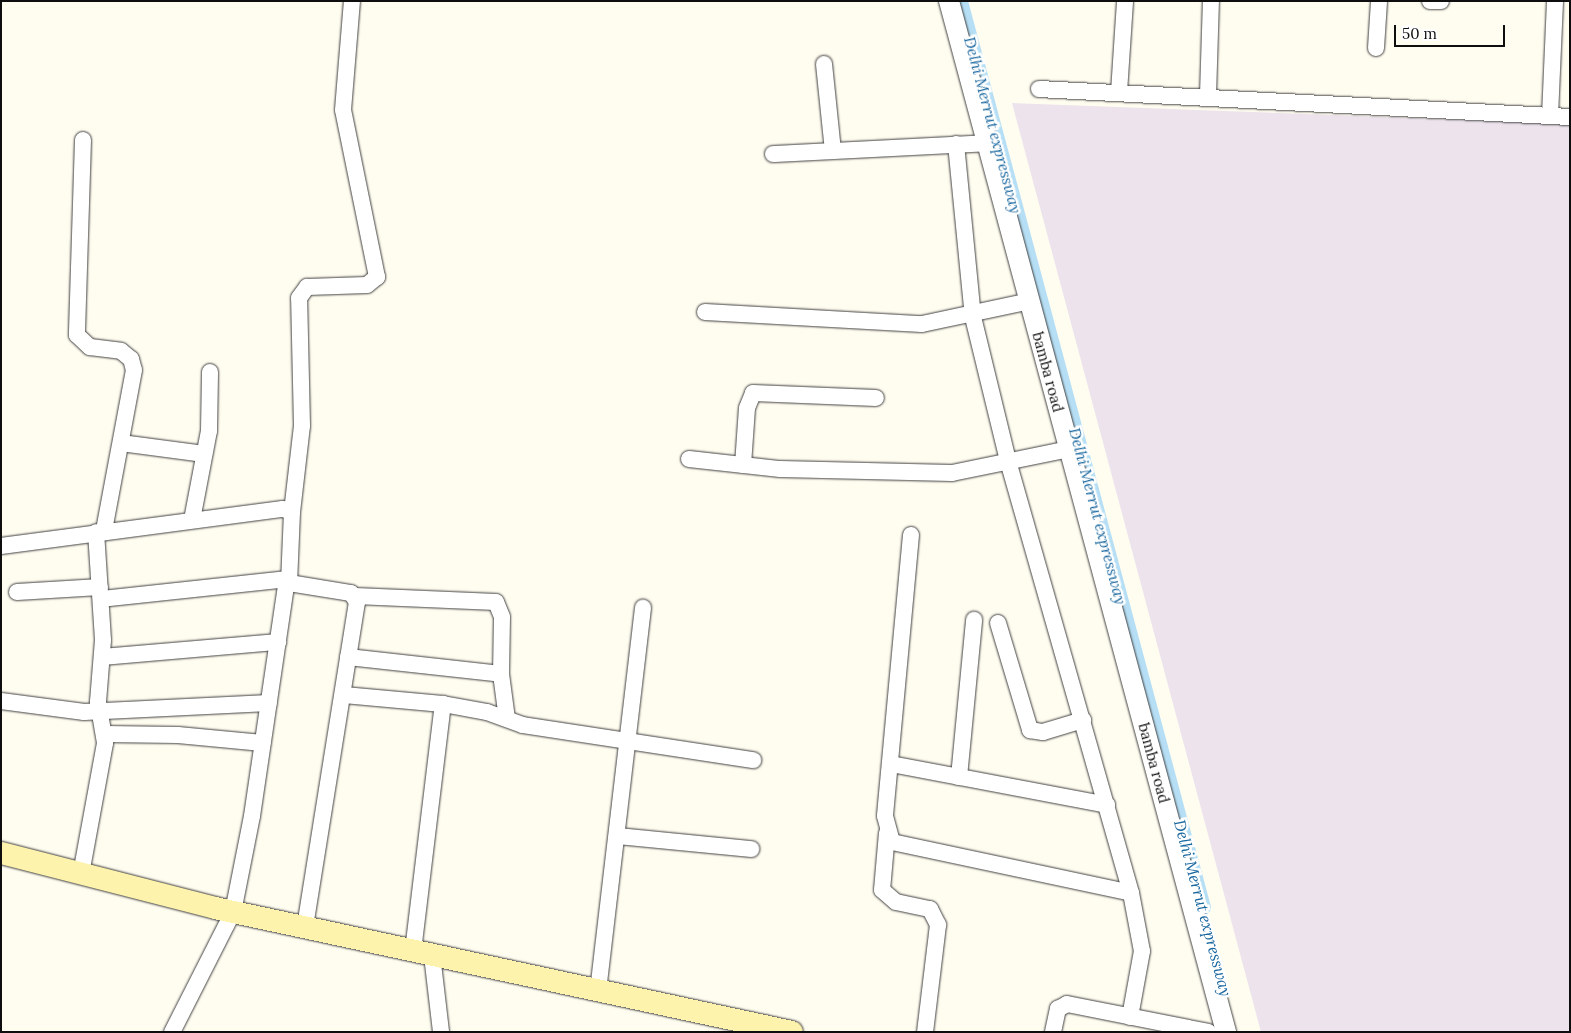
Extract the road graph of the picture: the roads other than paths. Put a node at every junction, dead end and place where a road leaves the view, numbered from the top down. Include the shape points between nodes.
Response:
1 (352, 1) edge
2 (949, 1) edge
3 (1125, 1) edge
4 (1211, 1) edge
5 (1379, 1) edge
6 (1430, 1) edge
7 (1441, 1) edge
8 (1555, 1) edge
9 (1376, 48) dead end
10 (824, 64) dead end
11 (1039, 89) dead end
12 (1119, 92) junction
13 (1208, 95) junction
14 (1550, 116) junction
15 (1570, 117) edge
16 (82, 140) dead end
17 (988, 143) junction
18 (956, 144) junction
19 (833, 151) junction
20 (773, 154) dead end
21 (1030, 301) junction
22 (705, 312) dead end
23 (973, 317) junction
24 (210, 372) dead end
25 (876, 398) dead end
26 (121, 443) junction
27 (1069, 449) junction
28 (204, 454) junction
29 (689, 459) dead end
30 (1008, 461) junction
31 (742, 465) junction
32 (292, 512) junction
33 (192, 520) junction
34 (100, 532) junction
35 (911, 535) dead end
36 (1, 546) edge
37 (287, 579) junction
38 (17, 592) dead end
39 (100, 593) junction
40 (355, 596) junction
41 (643, 608) dead end
42 (974, 620) dead end
43 (998, 623) dead end
44 (278, 642) junction
45 (102, 657) junction
46 (348, 657) junction
47 (501, 674) junction
48 (344, 695) junction
49 (1, 701) edge
50 (269, 703) junction
51 (443, 704) junction
52 (100, 710) junction
53 (507, 719) junction
54 (1083, 720) junction
55 (105, 734) junction
56 (628, 742) junction
57 (263, 743) junction
58 (753, 760) dead end
59 (891, 764) junction
60 (959, 777) junction
61 (1107, 805) junction
62 (887, 833) junction
63 (618, 836) junction
64 (752, 849) dead end
65 (1, 854) edge
66 (81, 874) junction
67 (1131, 893) junction
68 (233, 912) junction
69 (305, 928) junction
70 (423, 953) junction
71 (598, 991) junction
72 (1130, 1017) junction
73 (172, 1032) edge
74 (441, 1032) edge
75 (792, 1032) edge
76 (925, 1032) edge
77 (1053, 1032) edge
78 (1208, 1032) edge
79 (1226, 1032) edge

1 - 32 street via 343,110 377,277 367,285 307,287 299,298 302,426
2 - 17 street, bamba road
3 - 12 street
4 - 13 street
5 - 9 street
6 - 7 street
8 - 14 street
10 - 19 street
11 - 12 street
12 - 13 street
13 - 14 street
14 - 15 street
16 - 26 street via 76,325 82,342 121,351 132,359 132,388
17 - 18 street
17 - 21 street, bamba road
18 - 19 street
18 - 23 street
19 - 20 street
21 - 23 street
21 - 27 street, bamba road
22 - 23 street via 856,323 922,324
23 - 30 street
24 - 28 street
25 - 31 street via 753,393 747,408
26 - 28 street
26 - 34 street
27 - 30 street
27 - 79 street, bamba road
28 - 33 street
29 - 31 street
30 - 31 street via 929,473
30 - 54 street
32 - 33 street via 283,509
32 - 37 street
33 - 34 street
34 - 36 street
34 - 39 street
35 - 59 street
37 - 39 street
37 - 40 street via 294,585
37 - 44 street
38 - 39 street
39 - 45 street
40 - 46 street
40 - 47 street via 496,602 502,617
41 - 56 street
42 - 60 street
43 - 54 street via 1030,730 1043,732
44 - 45 street
44 - 50 street
45 - 52 street
46 - 47 street
46 - 48 street
47 - 53 street
48 - 51 street
48 - 69 street
49 - 52 street via 62,711
50 - 52 street
50 - 57 street
51 - 53 street
51 - 70 street
52 - 55 street
53 - 56 street
54 - 61 street
55 - 57 street via 178,734
55 - 66 street
56 - 58 street
56 - 63 street
57 - 68 street
59 - 60 street
59 - 62 street
60 - 61 street
61 - 67 street
62 - 67 street via 898,847
62 - 76 street via 882,890 896,902 930,909 938,925
63 - 64 street
63 - 71 street
65 - 66 main road
66 - 68 main road
67 - 72 street via 1142,951
68 - 69 main road
68 - 73 street
69 - 70 main road
70 - 71 main road
70 - 74 street
71 - 75 main road
72 - 77 street via 1068,1004 1058,1009
72 - 78 street

